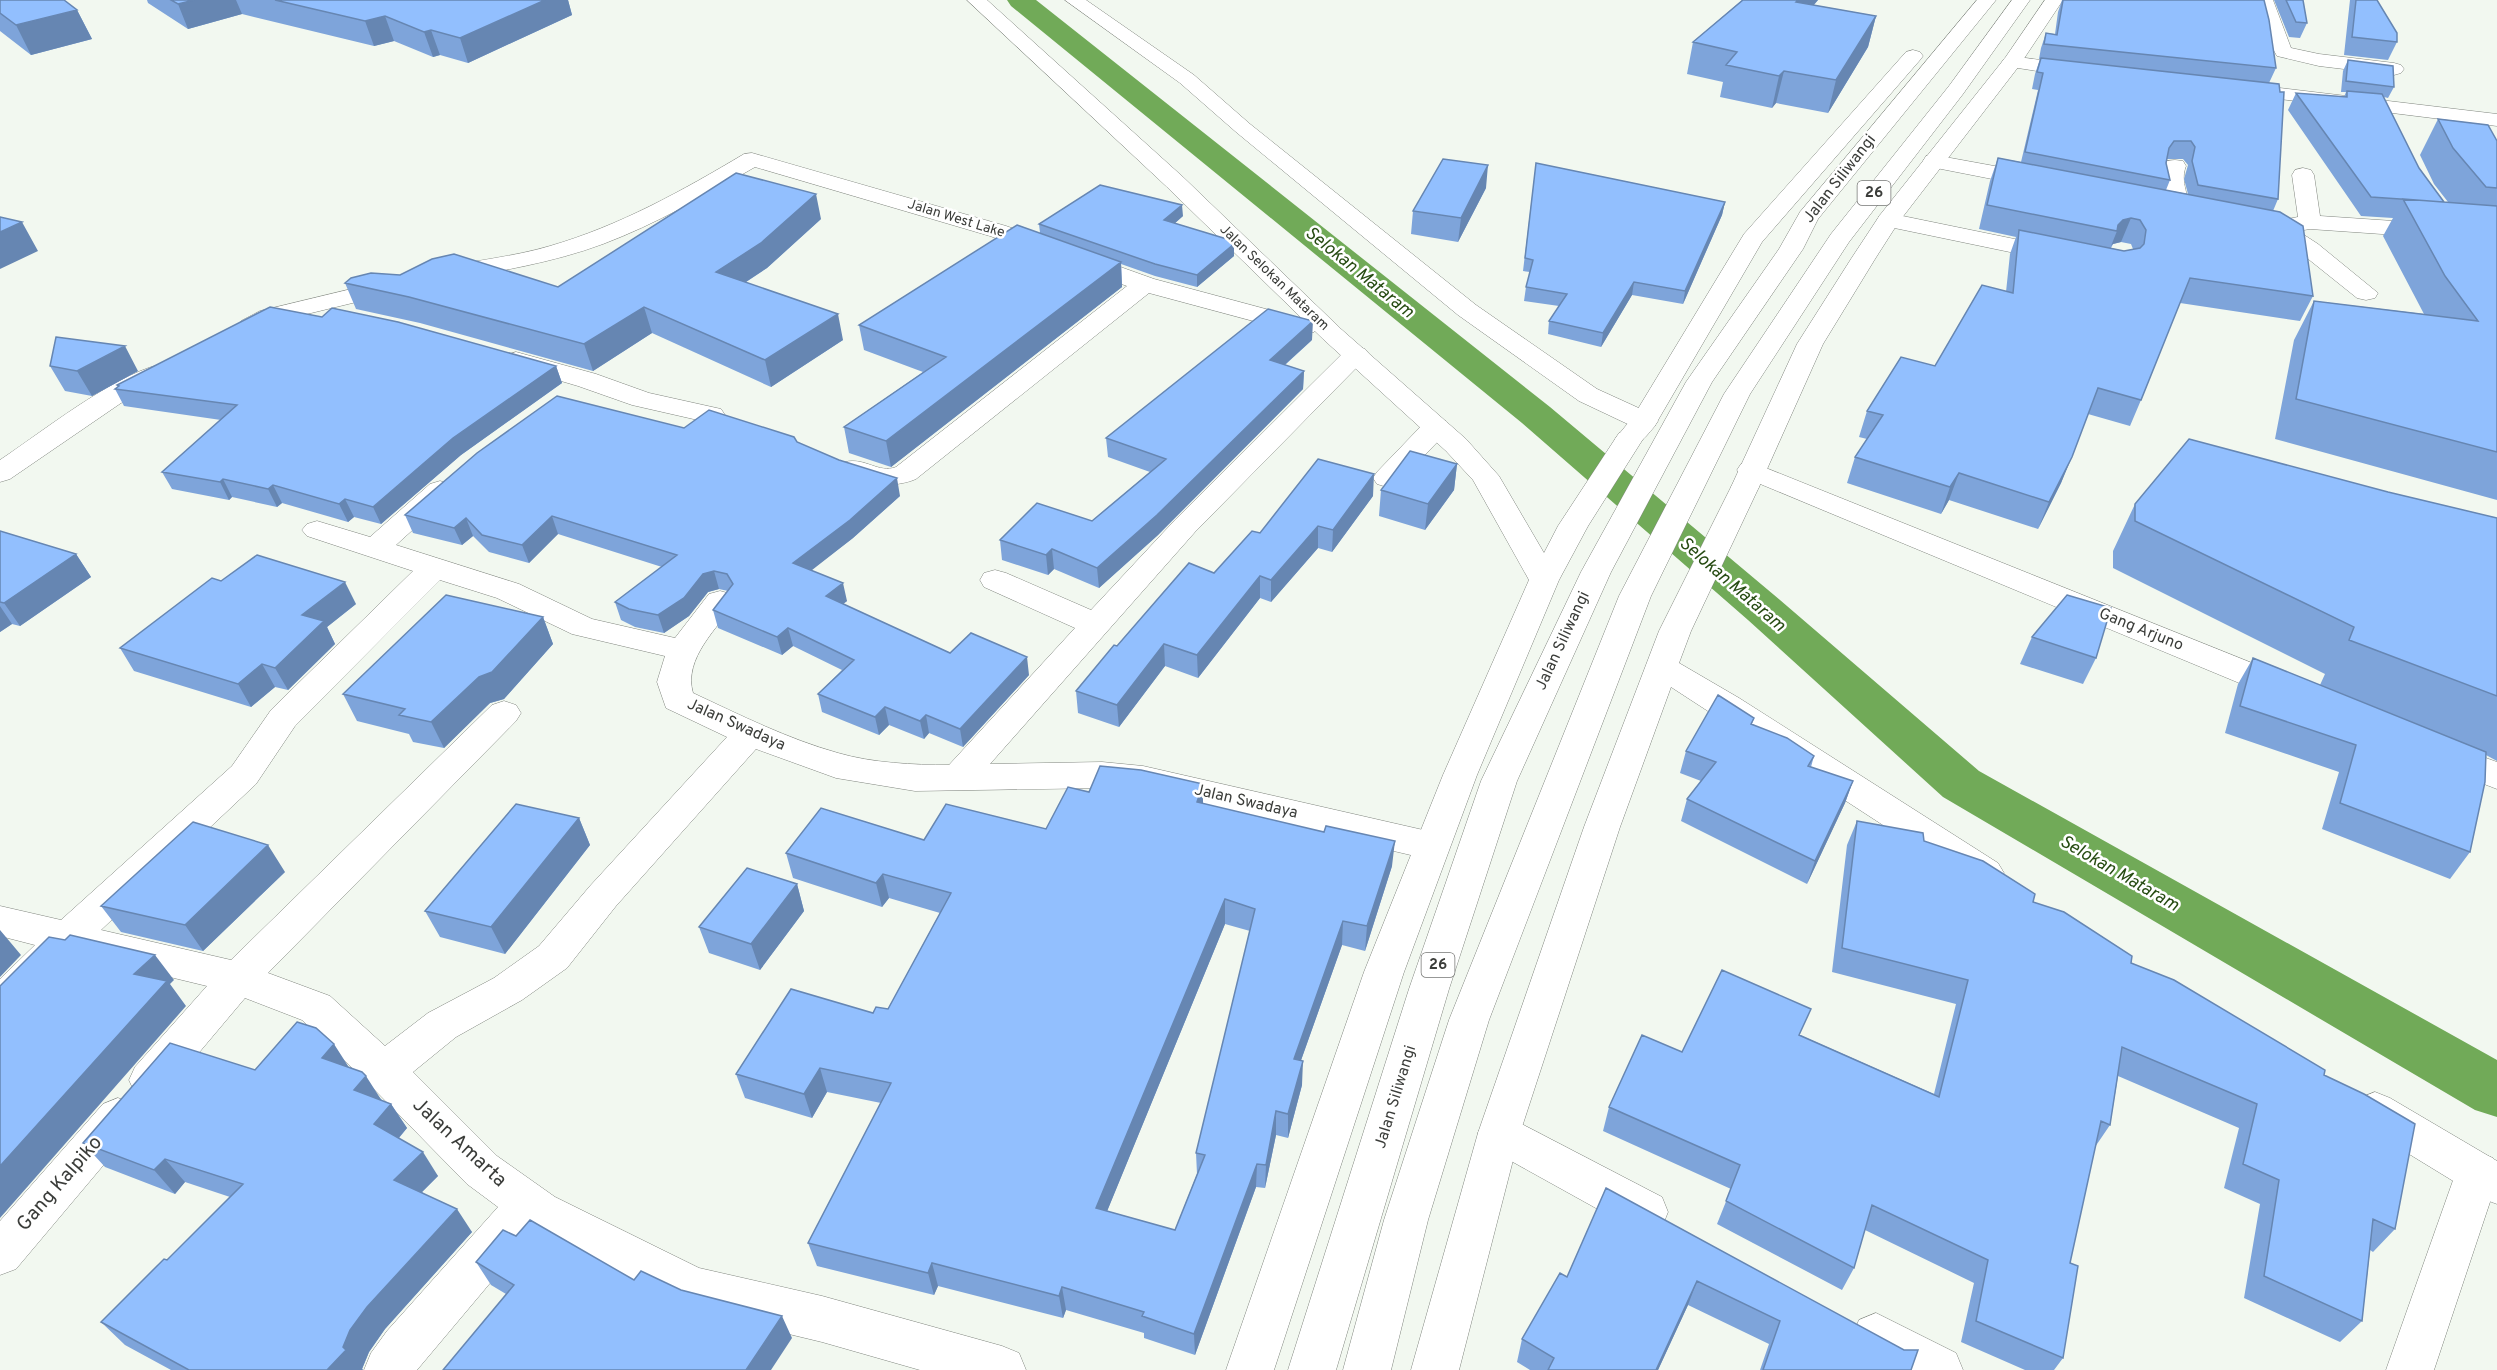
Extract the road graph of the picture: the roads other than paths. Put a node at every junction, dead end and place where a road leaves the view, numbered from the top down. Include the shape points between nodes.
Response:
1 (976, 0) edge
2 (1074, 0) edge
3 (1987, 0) edge
4 (2264, 0) edge
5 (2018, 4) edge
6 (2050, 7) edge
7 (1963, 10) edge
8 (2319, 60) junction
9 (2012, 63) junction
10 (2394, 69) edge
11 (2097, 74) edge
12 (1919, 83) junction
13 (2213, 87) edge
14 (1956, 90) junction
15 (2326, 98) junction
16 (2383, 105) junction
17 (1890, 117) junction
18 (2497, 120) edge
19 (1928, 125) junction
20 (2392, 126) edge
21 (1934, 161) junction
22 (2175, 166) dead end
23 (2303, 175) dead end
24 (2058, 185) edge
25 (2177, 210) edge
26 (2443, 214) edge
27 (1888, 220) junction
28 (2231, 220) edge
29 (2310, 222) junction
30 (2277, 228) junction
31 (2457, 232) junction
32 (2497, 235) edge
33 (2077, 259) edge
34 (1145, 284) junction
35 (2366, 293) dead end
36 (305, 307) junction
37 (358, 319) edge
38 (1332, 334) junction
39 (227, 338) edge
40 (489, 353) edge
41 (1356, 354) junction
42 (175, 365) edge
43 (587, 380) junction
44 (560, 399) edge
45 (711, 415) edge
46 (1436, 427) junction
47 (1636, 430) junction
48 (831, 459) edge
49 (463, 470) edge
50 (0, 472) edge
51 (1387, 478) edge
52 (1748, 479) junction
53 (317, 531) dead end
54 (374, 549) junction
55 (434, 568) junction
56 (995, 580) dead end
57 (1544, 580) junction
58 (720, 601) edge
59 (1096, 625) junction
60 (683, 650) junction
61 (1663, 668) junction
62 (2311, 700) edge
63 (504, 714) dead end
64 (750, 734) junction
65 (2420, 745) edge
66 (2497, 776) edge
67 (958, 777) junction
68 (1432, 846) junction
69 (2017, 893) edge
70 (0, 921) edge
71 (67, 938) junction
72 (238, 978) junction
73 (0, 1004) edge
74 (384, 1071) junction
75 (2347, 1094) edge
76 (1499, 1133) junction
77 (2488, 1178) edge
78 (529, 1204) junction
79 (1677, 1229) edge
80 (0, 1254) edge
81 (1845, 1319) edge
82 (388, 1370) edge
83 (1002, 1370) edge
84 (1250, 1370) edge
85 (1312, 1370) edge
86 (1367, 1370) edge
87 (1435, 1370) edge
88 (1939, 1370) edge
89 (2410, 1370) edge

1 - 38 main road, Jalan Selokan Mataram via 1175,182
2 - 47 main road via 1187,79 1467,310
3 - 7 main road, Jalan Siliwangi / 26
4 - 8 main road via 2280,49
5 - 6 main road
5 - 14 main road, 26
6 - 9 main road
7 - 12 main road, Jalan Siliwangi / 26
7 - 47 main road via 1790,193 1752,239
8 - 10 main road
8 - 15 main road via 2330,97
9 - 11 main road
9 - 21 main road
12 - 14 main road
12 - 17 main road, Jalan Siliwangi / 26
13 - 15 main road
14 - 19 main road, 26
15 - 16 main road
16 - 18 main road
16 - 20 main road
17 - 19 main road
17 - 85 main road, Jalan Siliwangi / 26 via 1808,217 1791,249 1699,382 1596,572 1499,781
19 - 86 main road, 26 via 1839,239 1737,394 1635,596 1469,1020 1406,1220
21 - 24 main road
21 - 27 main road
22 - 25 main road via 2170,185 2178,200
23 - 29 main road
26 - 31 main road
27 - 33 main road
27 - 52 main road via 1810,344
28 - 30 main road
29 - 30 main road
29 - 31 main road
30 - 35 main road
31 - 32 main road
34 - 36 main road, Jalan West Lake via 998,231 752,159 620,230 570,248
34 - 38 main road, Jalan West Lake
34 - 48 main road via 896,479 881,478
36 - 37 main road
36 - 39 main road via 269,316
38 - 41 main road, Jalan Selokan Mataram
40 - 43 main road
41 - 46 main road, Jalan Selokan Mataram
41 - 59 main road via 1185,526
42 - 50 main road via 112,397
43 - 44 main road
43 - 45 main road via 641,399
46 - 51 main road
46 - 57 main road, Jalan Selokan Mataram via 1485,477
47 - 57 main road via 1573,526
49 - 54 main road
52 - 61 main road via 1675,631
52 - 62 main road, Gang Arjuno
53 - 54 main road
54 - 55 main road
55 - 60 main road via 508,591 584,627
55 - 71 main road via 283,718 243,775
56 - 59 main road
57 - 68 main road
58 - 60 main road, Jalan Swadaya
59 - 67 main road
60 - 64 main road, Jalan Swadaya via 673,682 678,700
61 - 69 main road
61 - 76 main road via 1602,827
63 - 72 main road, Gang Kalpiko
64 - 67 main road, Jalan Swadaya via 836,765 915,778
64 - 74 main road via 553,957 508,989 442,1026
65 - 66 main road
67 - 68 main road, Jalan Swadaya via 1102,775 1143,779
68 - 84 main road via 1384,972
70 - 71 main road, Jalan Amarta
71 - 72 main road, Jalan Amarta
71 - 73 main road
72 - 74 main road, Jalan Amarta via 316,1008
72 - 80 main road, Gang Kalpiko
74 - 78 main road, Jalan Amarta via 482,1170
75 - 77 main road
76 - 79 main road
76 - 87 main road
77 - 89 main road
78 - 82 main road
78 - 83 main road, Jalan Amarta via 693,1289 822,1319
81 - 88 main road

